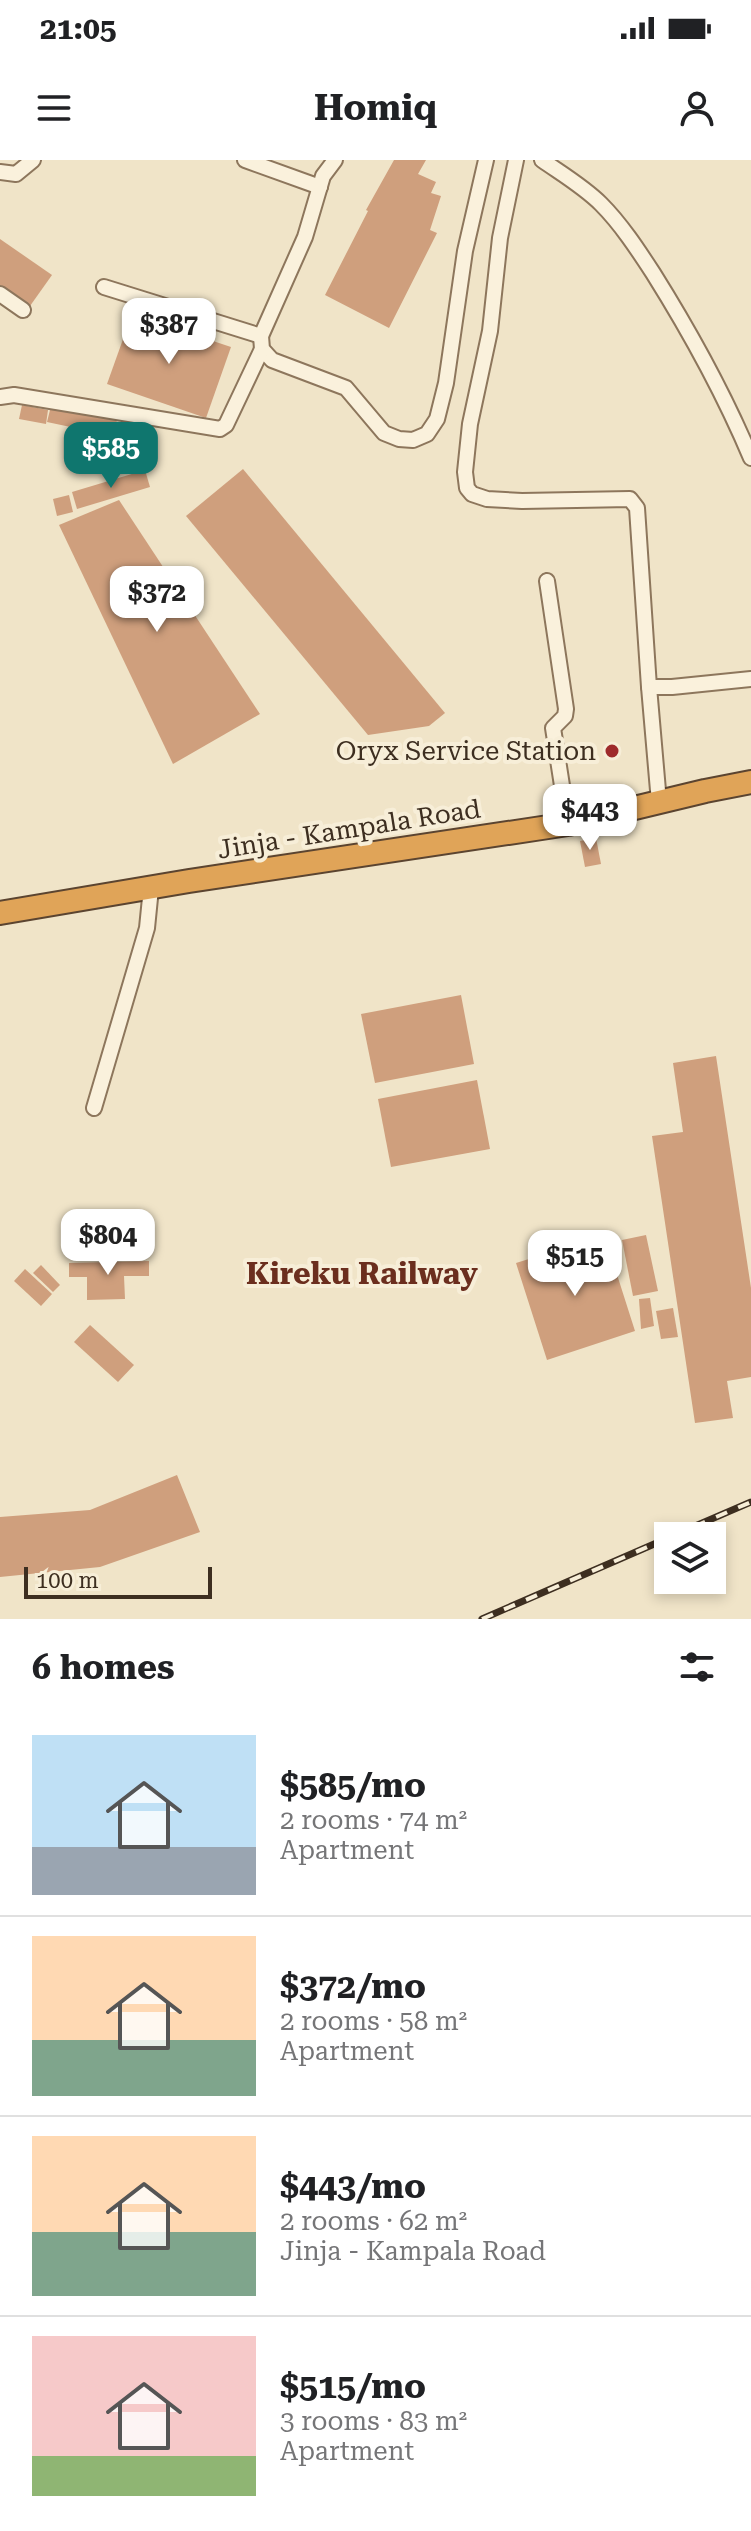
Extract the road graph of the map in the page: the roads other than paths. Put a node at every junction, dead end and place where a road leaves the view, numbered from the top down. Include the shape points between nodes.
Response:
1 (33, 160) edge
2 (245, 160) edge
3 (335, 160) edge
4 (486, 160) edge
5 (516, 160) edge
6 (542, 160) edge
7 (0, 172) edge
8 (320, 187) junction
9 (104, 287) dead end
10 (0, 294) edge
11 (23, 310) dead end
12 (262, 343) junction
13 (0, 397) edge
14 (751, 456) edge
15 (547, 581) dead end
16 (751, 679) edge
17 (649, 687) junction
18 (751, 782) edge
19 (659, 802) junction
20 (568, 824) junction
21 (151, 888) junction
22 (0, 913) edge
23 (94, 1108) dead end

1 - 7 street via 16,174
2 - 8 street
3 - 8 street
4 - 12 street via 465,251 446,383 437,419 427,434 413,440 384,433 346,388 272,360
5 - 17 street via 465,479 472,494 487,499 625,497 634,502
6 - 14 street via 593,196 640,253 709,369
8 - 12 street
9 - 12 street
10 - 11 street
12 - 13 street via 220,429
15 - 20 street via 566,709 553,728
16 - 17 street
17 - 19 street
18 - 19 highway, Jinja - Kampala Road
19 - 20 highway, Jinja - Kampala Road
20 - 21 highway, Jinja - Kampala Road
21 - 22 highway, Jinja - Kampala Road
21 - 23 street via 147,928

